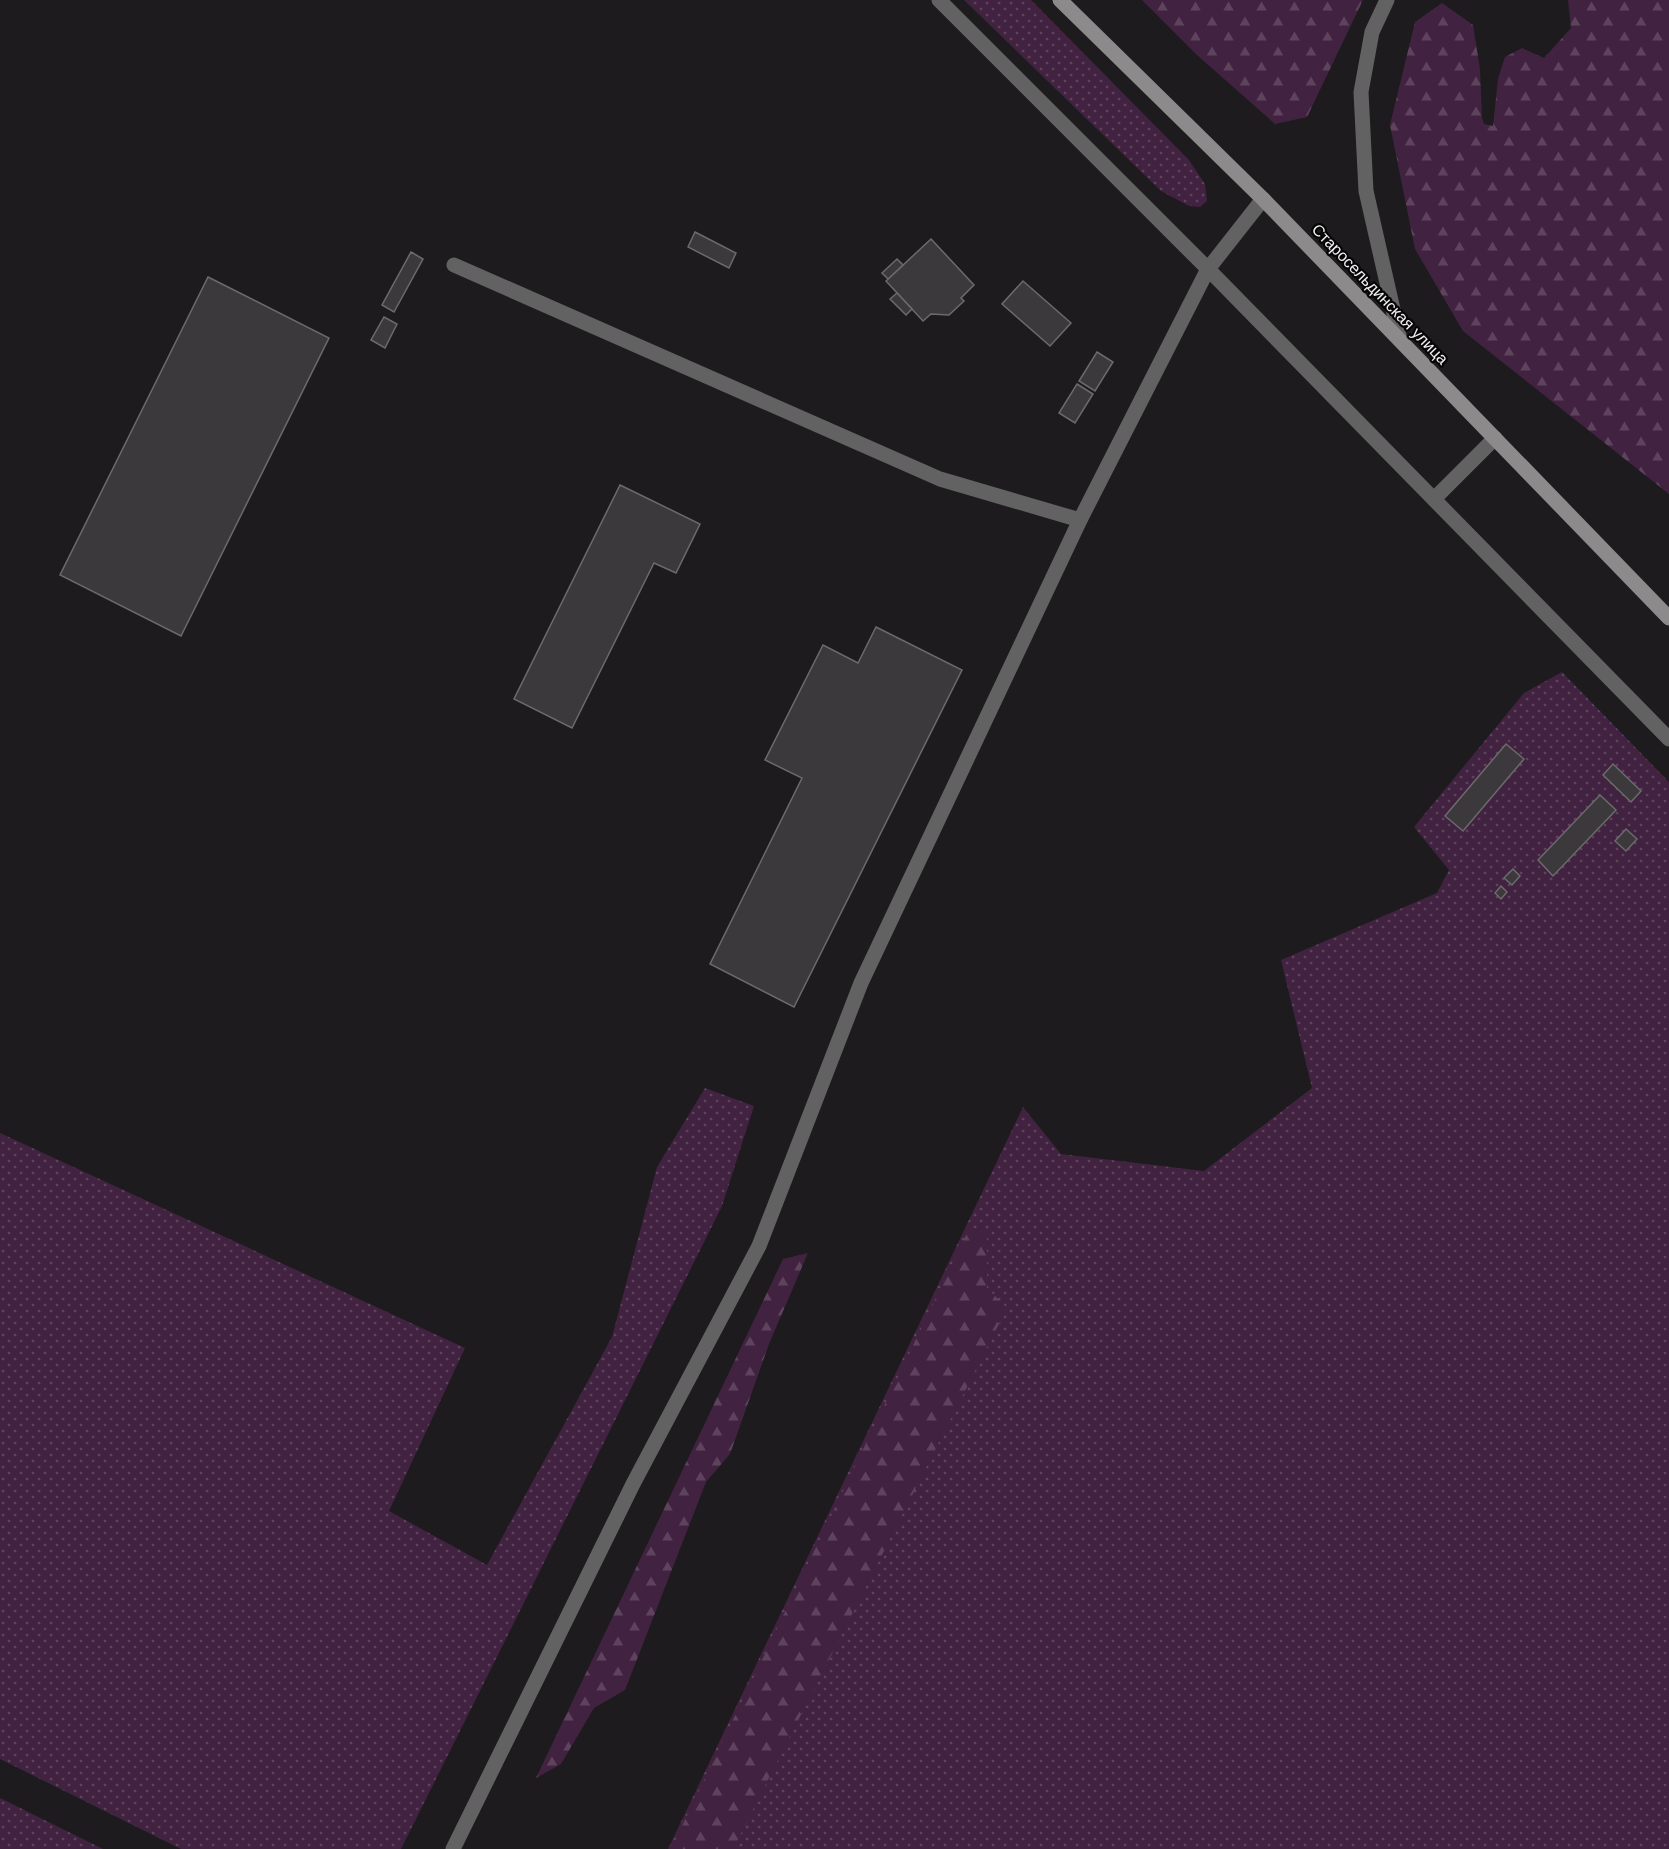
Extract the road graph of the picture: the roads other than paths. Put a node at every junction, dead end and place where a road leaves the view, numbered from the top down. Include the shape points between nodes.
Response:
1 (939, 0) edge
2 (1060, 0) edge
3 (1388, 0) edge
4 (1263, 199) junction
5 (454, 265) dead end
6 (1208, 269) junction
7 (1400, 340) junction
8 (1495, 438) junction
9 (1434, 499) junction
10 (1080, 520) junction
11 (1669, 618) edge
12 (1669, 739) edge
13 (453, 1849) edge

1 - 6 street
2 - 4 main road, Старосельдинская улица
3 - 7 street via 1372,32 1361,92 1366,190
4 - 6 street
4 - 7 main road, Старосельдинская улица
5 - 10 street via 940,479
6 - 9 street
6 - 10 street
7 - 8 main road, Старосельдинская улица
8 - 9 street
8 - 11 main road, Старосельдинская улица
9 - 12 street
10 - 13 street via 861,983 759,1245 633,1484

